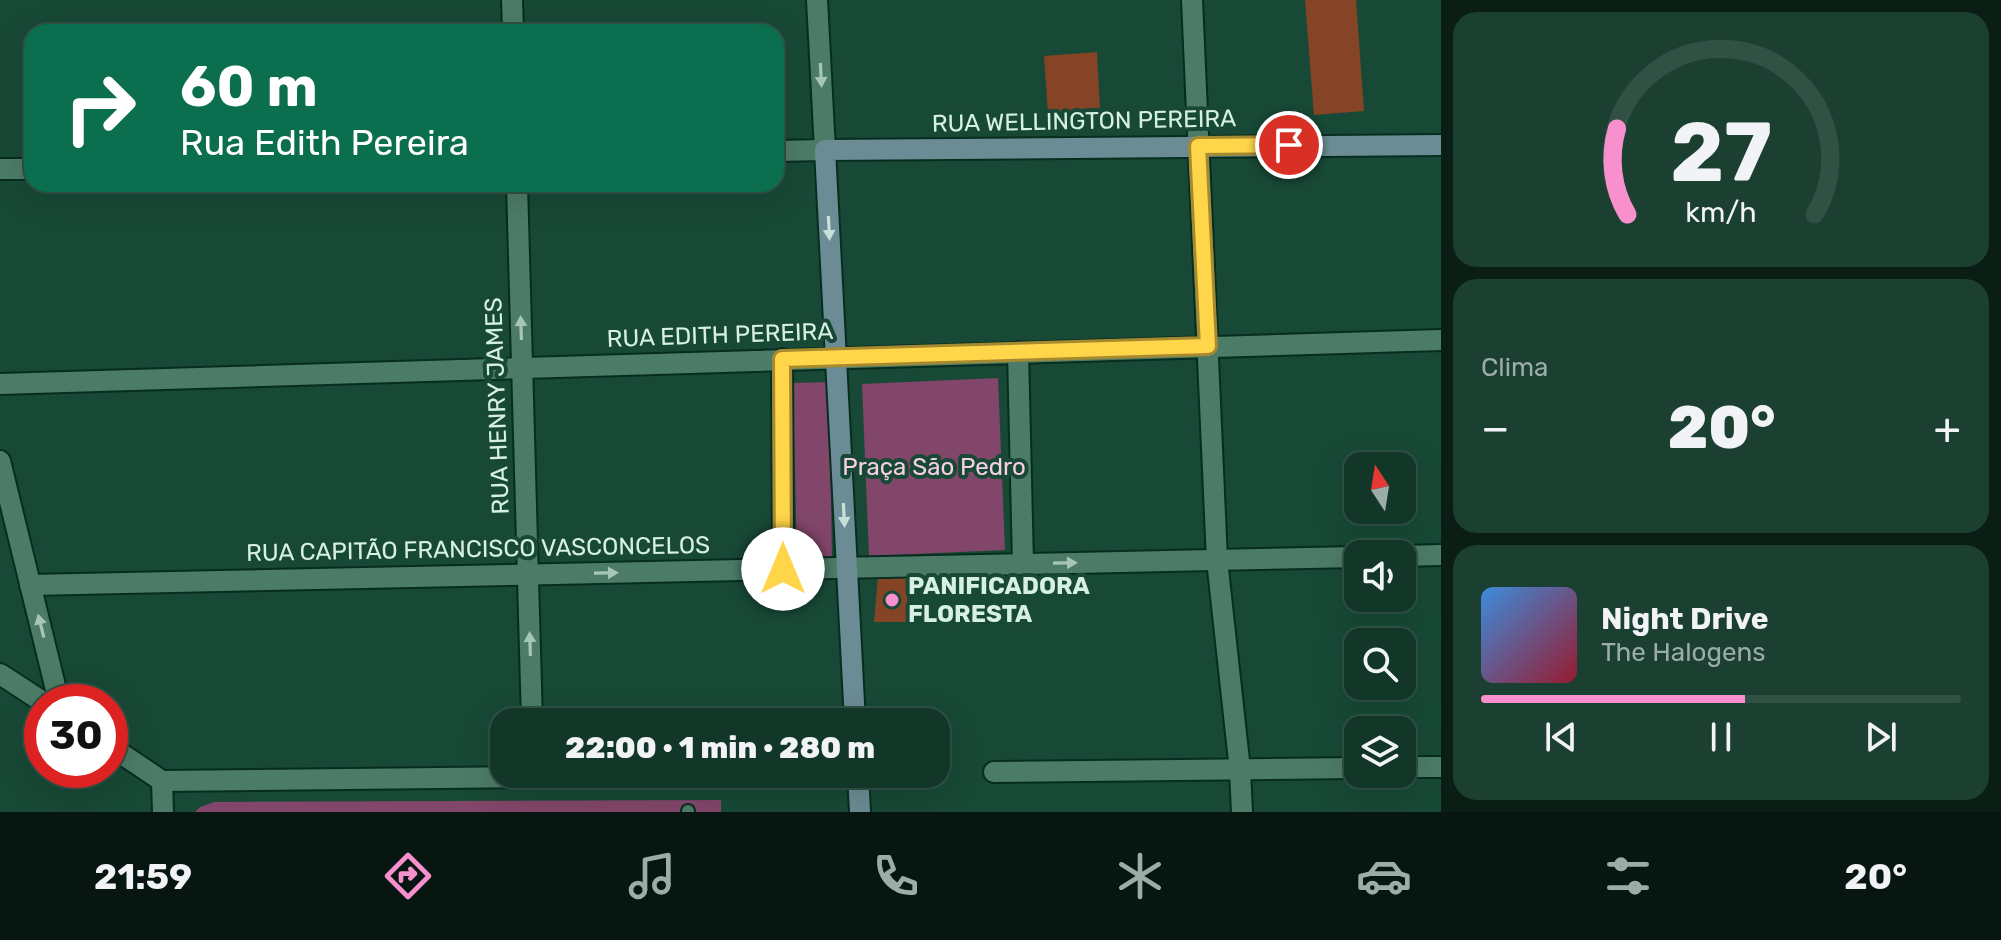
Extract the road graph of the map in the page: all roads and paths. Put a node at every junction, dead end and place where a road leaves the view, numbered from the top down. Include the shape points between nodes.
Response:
1 (512, 0) edge
2 (817, 0) edge
3 (1192, 0) edge
4 (513, 24) edge
5 (1441, 145) edge
6 (1198, 146) junction
7 (825, 150) junction
8 (784, 151) edge
9 (0, 169) edge
10 (24, 169) edge
11 (517, 192) edge
12 (1441, 340) edge
13 (1208, 346) junction
14 (1018, 352) junction
15 (836, 358) junction
16 (782, 359) junction
17 (522, 367) junction
18 (0, 384) edge
19 (0, 461) edge
20 (1441, 555) edge
21 (1416, 556) edge
22 (1344, 557) edge
23 (1217, 560) junction
24 (1023, 564) junction
25 (847, 568) junction
26 (783, 569) junction
27 (528, 574) junction
28 (30, 585) junction
29 (0, 674) edge
30 (55, 684) edge
31 (24, 690) edge
32 (532, 708) edge
33 (854, 708) edge
34 (128, 758) edge
35 (1416, 767) edge
36 (1441, 767) edge
37 (1344, 768) edge
38 (1240, 770) junction
39 (994, 772) dead end
40 (490, 777) edge
41 (162, 781) junction
42 (859, 788) edge
43 (163, 812) edge
44 (860, 812) edge
45 (1242, 812) edge

1 - 4 street
2 -> 7 street
3 - 6 street
5 - 6 main road, RUA WELLINGTON PEREIRA
6 - 7 main road, RUA WELLINGTON PEREIRA
6 - 13 street
7 - 8 street, RUA WELLINGTON PEREIRA
7 -> 15 main road
9 - 10 street
17 -> 11 street, RUA HENRY JAMES
12 - 13 street, RUA EDITH PEREIRA
13 - 14 street, RUA EDITH PEREIRA
13 - 23 street
14 - 15 street, RUA EDITH PEREIRA
14 - 24 street
15 - 16 street, RUA EDITH PEREIRA
15 -> 25 main road
16 - 17 street, RUA EDITH PEREIRA
16 - 26 street
17 - 18 street, RUA EDITH PEREIRA
17 - 27 street, RUA HENRY JAMES
19 - 28 street
20 - 21 street
22 - 23 street, RUA CAPITÃO FRANCISCO VASCONCELOS
24 -> 23 street, RUA CAPITÃO FRANCISCO VASCONCELOS
23 - 38 street
24 - 25 street, RUA CAPITÃO FRANCISCO VASCONCELOS
25 - 26 street, RUA CAPITÃO FRANCISCO VASCONCELOS
25 - 33 main road
27 -> 26 street, RUA CAPITÃO FRANCISCO VASCONCELOS
27 - 28 street, RUA CAPITÃO FRANCISCO VASCONCELOS
32 -> 27 street, RUA HENRY JAMES
30 -> 28 street
29 - 31 street
34 - 41 street
35 - 36 street
37 - 38 street
38 - 39 street
38 - 45 street
40 - 41 street
41 - 43 street
42 - 44 main road

